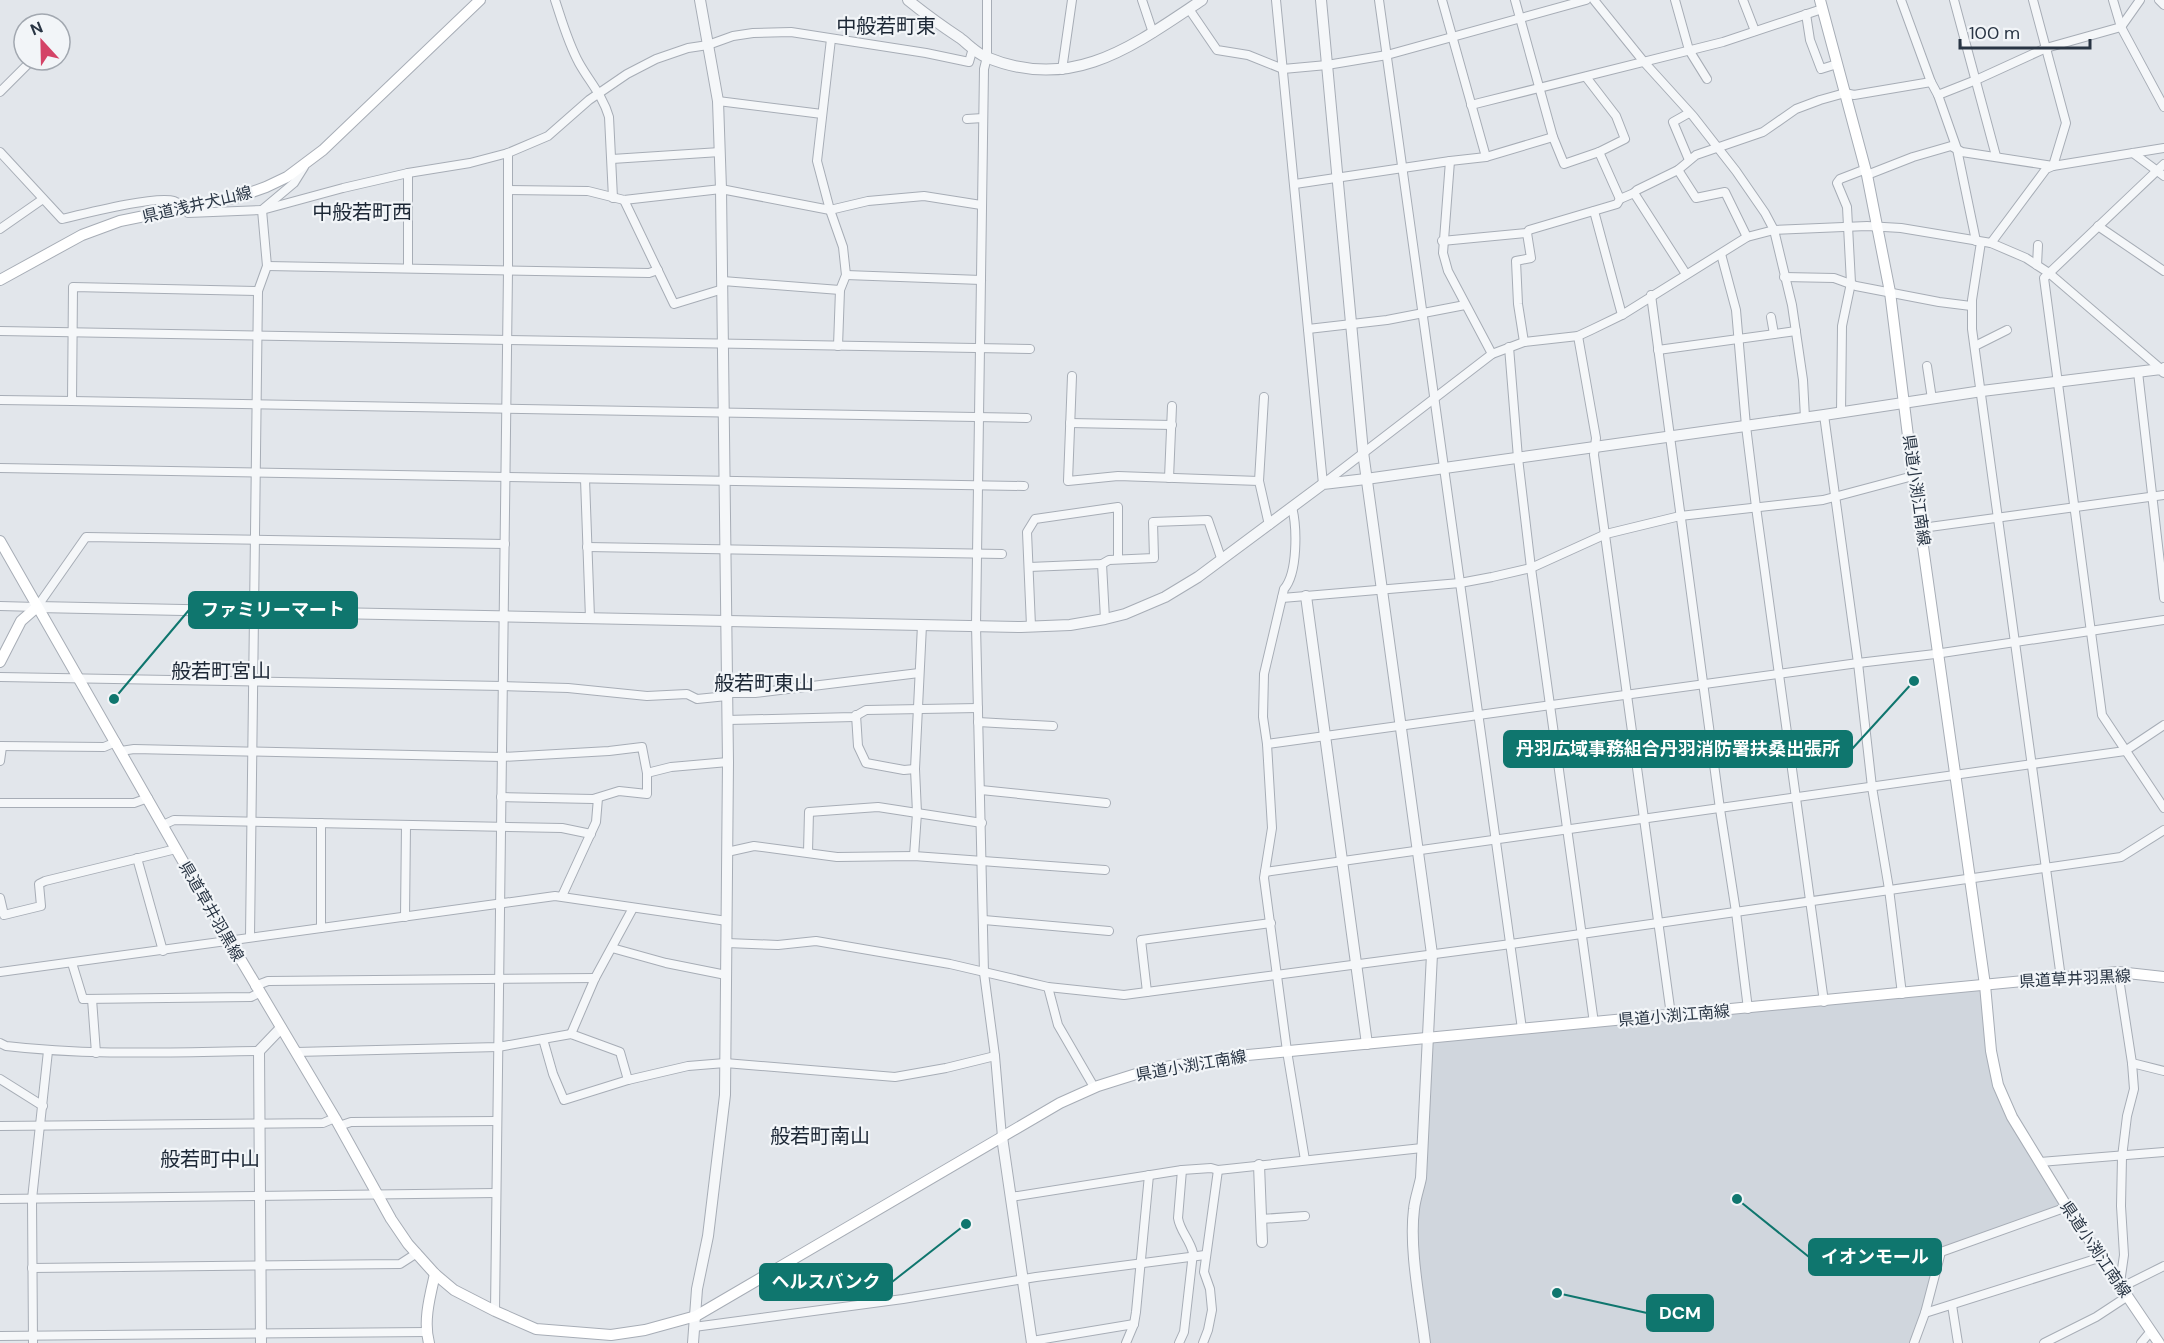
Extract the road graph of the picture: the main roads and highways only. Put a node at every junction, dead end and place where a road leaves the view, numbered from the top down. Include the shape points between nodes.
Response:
1 (480, 0) edge
2 (1821, 4) edge
3 (0, 280) edge
4 (0, 541) edge
5 (37, 608) junction
6 (0, 662) edge
7 (2164, 977) edge
8 (1985, 984) junction
9 (435, 1274) junction
10 (428, 1337) edge
11 (2159, 1343) edge

1 - 3 main road, 県道浅井犬山線 via 306,164 266,187 238,197 120,221 81,235
2 - 8 main road, 県道小渕江南線 via 1867,172 1890,292
4 - 5 main road, 県道草井羽黒線
5 - 6 main road via 21,621
5 - 9 main road, 県道草井羽黒線 via 391,1219
7 - 8 main road, 県道草井羽黒線 via 2118,972
8 - 9 main road, 県道小渕江南線 via 1287,1051 1152,1069 1060,1103 695,1321 611,1335 536,1329 454,1290
8 - 11 main road, 県道小渕江南線 via 1991,1051 1998,1085 2012,1117
9 - 10 main road

